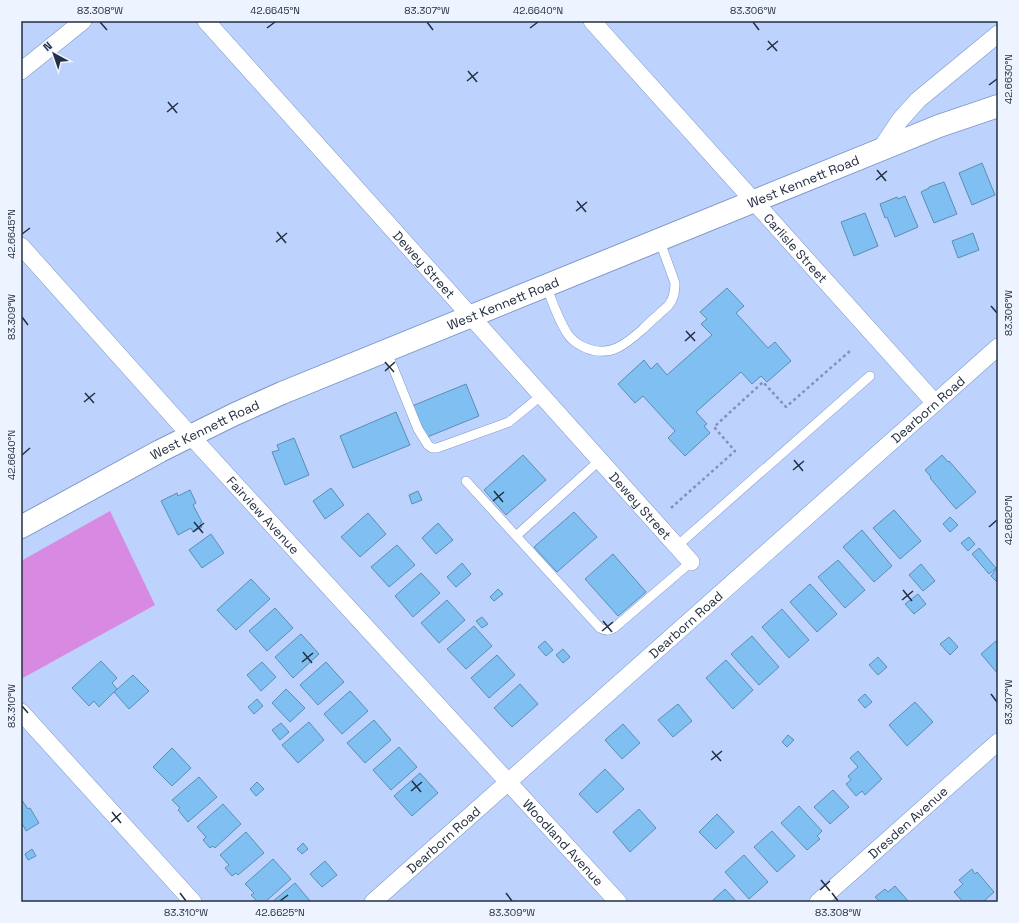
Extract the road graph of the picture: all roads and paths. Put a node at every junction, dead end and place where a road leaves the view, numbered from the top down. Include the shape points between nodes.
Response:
1 (83, 21) edge
2 (206, 21) edge
3 (592, 21) edge
4 (998, 34) edge
5 (21, 71) edge
6 (998, 106) edge
7 (880, 150) junction
8 (753, 201) junction
9 (659, 239) junction
10 (21, 246) edge
11 (546, 285) junction
12 (470, 316) junction
13 (998, 347) edge
14 (386, 350) junction
15 (850, 351) dead end
16 (870, 376) dead end
17 (542, 395) junction
18 (935, 403) junction
19 (190, 436) junction
20 (600, 460) junction
21 (466, 481) dead end
22 (671, 508) dead end
23 (21, 527) edge
24 (516, 536) junction
25 (677, 546) junction
26 (691, 562) joint
27 (21, 712) edge
28 (998, 742) edge
29 (508, 782) junction
30 (193, 902) edge
31 (373, 902) edge
32 (618, 902) edge
33 (818, 902) edge

1 - 5 street
2 - 12 street, Dewey Street
3 - 8 street, Carlisle Street
4 - 7 street via 918,100 900,120
6 - 7 street, West Kennett Road
7 - 8 street, West Kennett Road
8 - 9 street, West Kennett Road
8 - 18 street, Carlisle Street
9 - 11 street, West Kennett Road
9 - 11 lane via 675,282 676,290 672,301 626,344 616,349 600,352 582,347 573,340 564,327
10 - 19 street, Fairview Avenue
11 - 12 street, West Kennett Road
12 - 14 street, West Kennett Road
12 - 17 street, Dewey Street
13 - 18 street, Dearborn Road
14 - 17 lane via 418,429 432,448 509,422
14 - 19 street, West Kennett Road via 282,393
15 - 22 path via 786,407 763,382 714,427 736,451
16 - 25 lane
17 - 20 street, Dewey Street
18 - 29 street, Dearborn Road
19 - 23 street, West Kennett Road
19 - 29 street, Fairview Avenue
20 - 24 lane
20 - 25 street, Dewey Street
21 - 24 lane
24 - 26 lane via 600,628 610,631
25 - 26 street, Dewey Street
27 - 30 street
28 - 33 street, Dresden Avenue
29 - 31 street, Dearborn Road
29 - 32 street, Woodland Avenue

